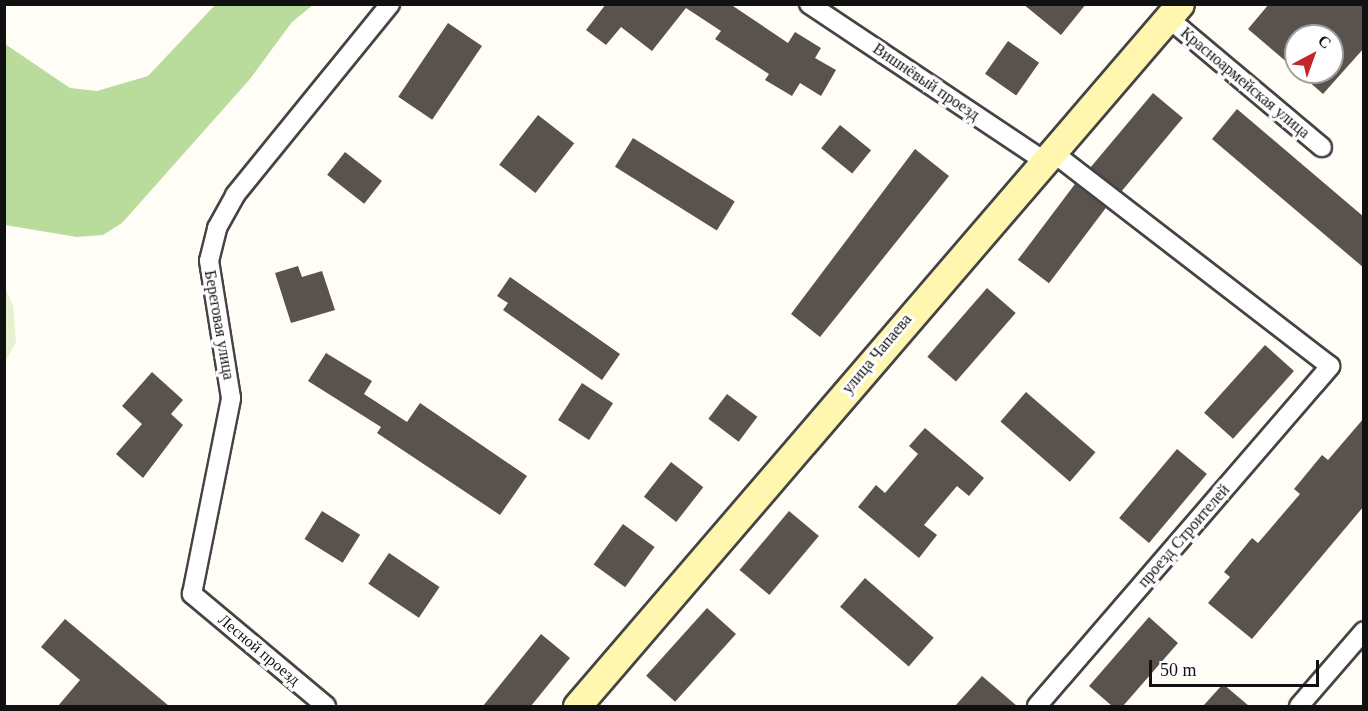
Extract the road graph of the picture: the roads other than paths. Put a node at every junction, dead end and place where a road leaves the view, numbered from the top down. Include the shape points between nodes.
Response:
1 (390, 4) edge
2 (809, 4) edge
3 (1174, 11) edge
4 (1322, 147) dead end
5 (1047, 156) junction
6 (1330, 366) joint
7 (192, 594) joint
8 (1364, 631) edge
9 (326, 706) edge
10 (577, 706) edge
11 (1037, 706) edge
12 (1299, 706) edge

1 - 7 street, Береговая улица via 235,195 217,228 209,261 231,398
2 - 5 street, Вишнёвый проезд
3 - 4 street, Красноармейская улица
3 - 5 street, улица Чапаева
5 - 6 street, Вишнёвый проезд
5 - 10 street, улица Чапаева
6 - 11 street, проезд Строителей
7 - 9 street, Лесной проезд
8 - 12 street

